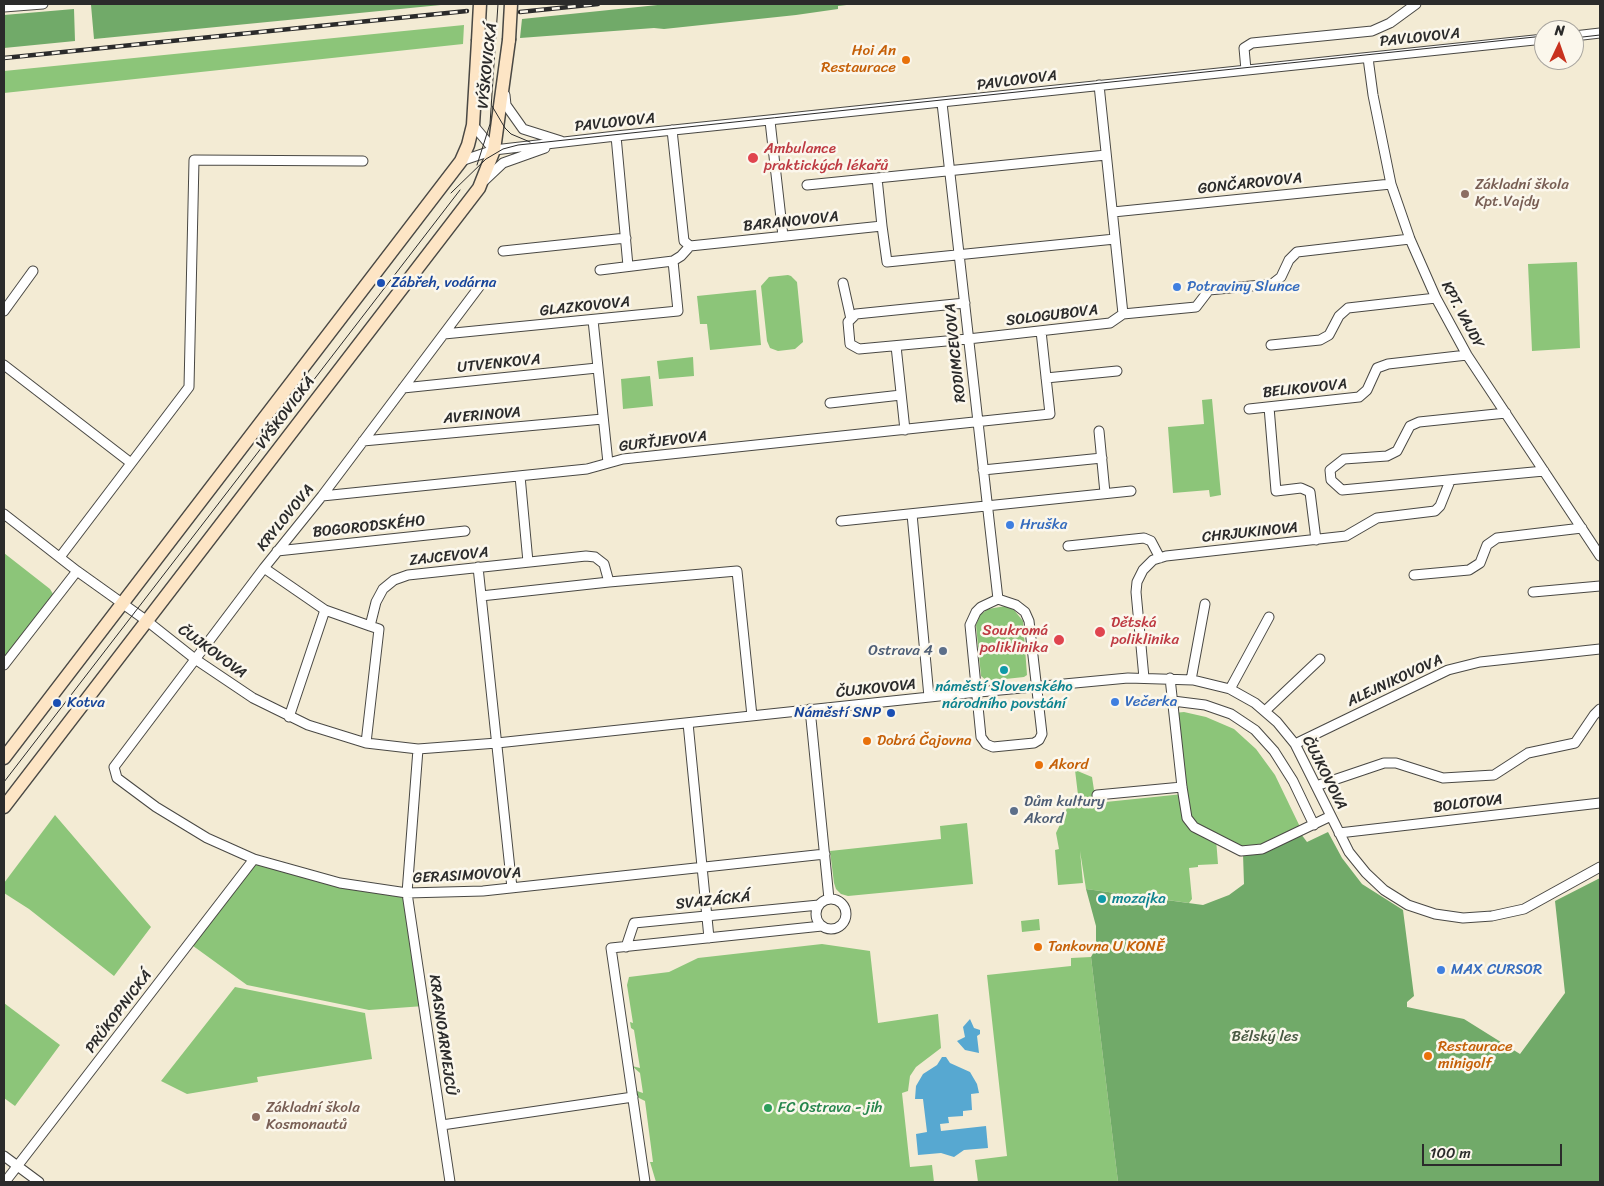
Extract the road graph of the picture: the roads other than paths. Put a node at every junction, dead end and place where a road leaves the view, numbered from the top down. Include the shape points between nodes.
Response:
1 (43, 4) edge
2 (480, 4) edge
3 (511, 4) edge
4 (1416, 4) edge
5 (4, 7) edge
6 (1600, 33) edge
7 (1584, 35) edge
8 (1534, 40) edge
9 (1368, 58) junction
10 (1246, 70) junction
11 (1098, 86) junction
12 (504, 89) junction
13 (942, 103) junction
14 (770, 120) junction
15 (473, 125) junction
16 (672, 130) junction
17 (616, 136) junction
18 (566, 142) junction
19 (494, 150) junction
20 (1106, 155) junction
21 (362, 161) dead end
22 (461, 161) junction
23 (951, 170) junction
24 (877, 178) junction
25 (1391, 184) junction
26 (807, 185) dead end
27 (479, 188) junction
28 (1113, 212) junction
29 (882, 226) junction
30 (783, 236) junction
31 (626, 238) junction
32 (1116, 239) junction
33 (1410, 240) junction
34 (690, 246) junction
35 (503, 251) dead end
36 (960, 254) junction
37 (673, 261) junction
38 (628, 266) junction
39 (600, 270) dead end
40 (33, 271) dead end
41 (843, 283) dead end
42 (479, 287) dead end
43 (1436, 298) junction
44 (964, 303) junction
45 (4, 311) edge
46 (1123, 314) junction
47 (851, 319) junction
48 (593, 320) junction
49 (1041, 331) junction
50 (444, 334) junction
51 (968, 339) junction
52 (1271, 345) dead end
53 (896, 346) junction
54 (1467, 355) junction
55 (4, 365) edge
56 (598, 368) junction
57 (1117, 371) dead end
58 (1046, 378) junction
59 (403, 388) junction
60 (901, 395) junction
61 (830, 403) dead end
62 (1270, 407) junction
63 (1248, 409) dead end
64 (1506, 413) junction
65 (603, 419) junction
66 (978, 422) junction
67 (905, 430) junction
68 (1099, 431) dead end
69 (363, 442) junction
70 (1102, 458) junction
71 (131, 463) junction
72 (608, 463) junction
73 (983, 470) junction
74 (1544, 470) junction
75 (520, 476) junction
76 (1450, 481) junction
77 (1131, 490) dead end
78 (1105, 493) junction
79 (322, 496) junction
80 (987, 506) junction
81 (4, 514) edge
82 (912, 514) junction
83 (841, 521) dead end
84 (1582, 528) junction
85 (464, 531) dead end
86 (1316, 540) junction
87 (1068, 546) dead end
88 (277, 551) junction
89 (1600, 556) edge
90 (60, 557) junction
91 (1160, 558) junction
92 (528, 562) junction
93 (264, 568) junction
94 (478, 568) junction
95 (77, 570) junction
96 (1414, 575) dead end
97 (609, 582) junction
98 (1600, 586) edge
99 (1533, 592) dead end
100 (481, 596) junction
101 (998, 599) junction
102 (123, 603) junction
103 (1205, 604) dead end
104 (325, 610) junction
105 (1269, 617) dead end
106 (148, 621) junction
107 (374, 628) junction
108 (1600, 649) edge
109 (195, 659) junction
110 (1320, 659) dead end
111 (4, 666) edge
112 (1144, 678) junction
113 (1170, 678) junction
114 (1191, 680) junction
115 (1038, 687) junction
116 (1230, 689) junction
117 (976, 693) junction
118 (929, 697) junction
119 (1173, 701) junction
120 (810, 709) junction
121 (1600, 709) edge
122 (1265, 712) junction
123 (752, 716) junction
124 (289, 717) junction
125 (688, 723) junction
126 (366, 743) junction
127 (497, 743) junction
128 (1295, 744) junction
129 (418, 748) junction
130 (4, 758) edge
131 (114, 767) joint
132 (1316, 786) junction
133 (1182, 787) junction
134 (1097, 795) dead end
135 (1600, 803) edge
136 (4, 807) edge
137 (1331, 816) junction
138 (1314, 825) junction
139 (1339, 833) junction
140 (825, 854) junction
141 (254, 859) junction
142 (1600, 867) edge
143 (702, 868) junction
144 (512, 888) junction
145 (407, 893) junction
146 (829, 899) junction
147 (819, 905) junction
148 (707, 916) junction
149 (822, 926) junction
150 (709, 938) junction
151 (626, 947) junction
152 (633, 1097) junction
153 (442, 1126) junction
154 (4, 1156) edge
155 (18, 1166) junction
156 (5, 1182) edge
157 (39, 1182) edge
158 (450, 1182) edge
159 (645, 1182) edge

1 - 5 street
2 - 15 street, VÝŠKOVICKÁ, bridge
3 - 12 street, VÝŠKOVICKÁ, bridge
4 - 10 street via 1390,23 1372,30 1252,44 1244,48
6 - 7 street
8 - 9 street, PAVLOVOVA
9 - 10 street, PAVLOVOVA
9 - 25 street, KPT. VAJDY
10 - 11 street, PAVLOVOVA
11 - 13 street, PAVLOVOVA
11 - 20 street
12 - 18 street via 506,105 522,129
12 - 19 street, VÝŠKOVICKÁ
13 - 14 street, PAVLOVOVA
13 - 23 street, RODIMCEVOVA
14 - 16 street, PAVLOVOVA
14 - 30 street
15 - 19 street
15 - 22 street, VÝŠKOVICKÁ
16 - 17 street, PAVLOVOVA
16 - 34 street via 684,241
17 - 18 street, PAVLOVOVA
17 - 31 street
18 - 19 street, PAVLOVOVA
18 - 27 street via 503,163
19 - 22 street, PAVLOVOVA
19 - 27 street, VÝŠKOVICKÁ
20 - 23 street
20 - 28 street
21 - 71 street via 194,160 189,387
22 - 102 street, VÝŠKOVICKÁ
23 - 24 street
23 - 36 street, RODIMCEVOVA
24 - 26 street
24 - 29 street
25 - 28 street, GONČAROVOVA
25 - 33 street, KPT. VAJDY
27 - 106 street, VÝŠKOVICKÁ
28 - 32 street
29 - 30 street, BARANOVOVA
29 - 36 street via 887,262
30 - 34 street, BARANOVOVA
31 - 35 street
31 - 38 street
32 - 36 street
32 - 46 street
33 - 43 street, KPT. VAJDY
33 - 46 street, SOLOGUBOVA via 1297,252 1281,277 1272,284 1209,290 1196,307
34 - 37 street
36 - 44 street, RODIMCEVOVA
37 - 38 street
37 - 48 street, GLAZKOVOVA via 678,311
38 - 39 street
40 - 45 street
41 - 47 street
42 - 50 street, KRYLOVOVA
43 - 52 street via 1348,308 1339,316 1330,335 1320,340
43 - 54 street, KPT. VAJDY
44 - 47 street via 856,314
44 - 51 street, RODIMCEVOVA
46 - 49 street, SOLOGUBOVA via 1110,323
47 - 53 street, SOLOGUBOVA via 848,322 850,344 860,350
48 - 50 street, GLAZKOVOVA
48 - 56 street
49 - 51 street, SOLOGUBOVA
49 - 58 street
50 - 59 street, KRYLOVOVA
51 - 53 street, SOLOGUBOVA
51 - 66 street, RODIMCEVOVA
53 - 60 street
54 - 62 street, BELIKOVOVA via 1377,368 1367,390 1358,397
54 - 64 street, KPT. VAJDY
55 - 71 street
56 - 59 street, UTVENKOVA
56 - 65 street
57 - 58 street
58 - 66 street, GURŤJEVOVA via 1050,414
59 - 69 street, KRYLOVOVA
60 - 61 street
60 - 67 street
62 - 63 street, BELIKOVOVA
62 - 86 street via 1276,491 1301,488 1310,492
64 - 74 street, KPT. VAJDY
64 - 76 street via 1419,422 1410,426 1397,451 1388,456 1344,460 1330,470 1331,480 1342,490
65 - 69 street, AVERINOVA
65 - 72 street
66 - 67 street, GURŤJEVOVA
66 - 73 street, RODIMCEVOVA
67 - 72 street, GURŤJEVOVA
68 - 70 street
69 - 79 street, KRYLOVOVA
70 - 73 street
70 - 78 street
71 - 90 street
72 - 75 street, GURŤJEVOVA via 587,469
73 - 80 street, RODIMCEVOVA
74 - 76 street
74 - 84 street, KPT. VAJDY
75 - 79 street, GURŤJEVOVA
75 - 92 street
76 - 86 street, CHRJUKINOVA via 1435,511 1377,518 1346,536
77 - 78 street
78 - 80 street
79 - 88 street, KRYLOVOVA
80 - 82 street
80 - 101 street, RODIMCEVOVA
81 - 90 street, ČUJKOVOVA
82 - 83 street
82 - 118 street
84 - 89 street, KPT. VAJDY
84 - 96 street via 1497,538 1487,546 1480,563 1469,570
85 - 88 street, BOGORODSKÉHO
86 - 91 street, CHRJUKINOVA
87 - 91 street via 1144,538 1151,541
88 - 93 street, KRYLOVOVA
90 - 95 street, ČUJKOVOVA
91 - 112 street via 1143,570 1137,582
92 - 94 street, ZAJCEVOVA
92 - 97 street, ZAJCEVOVA via 595,557 604,564
93 - 104 street
93 - 109 street, KRYLOVOVA
94 - 100 street
94 - 107 street, ZAJCEVOVA via 408,575 394,580 383,589 376,602
95 - 102 street, ČUJKOVOVA
95 - 111 street
97 - 100 street
97 - 123 street via 737,571
98 - 99 street
100 - 127 street
101 - 115 street via 1016,605 1027,616
101 - 117 street via 988,602 976,612 970,624
102 - 106 street, ČUJKOVOVA
102 - 130 street, VÝŠKOVICKÁ
103 - 114 street
104 - 107 street
104 - 124 street
105 - 116 street
106 - 109 street, ČUJKOVOVA
106 - 136 street, VÝŠKOVICKÁ
107 - 126 street
108 - 128 street, ALEJNIKOVOVA via 1480,662 1448,670
109 - 124 street, ČUJKOVOVA via 253,698
109 - 131 street, KRYLOVOVA
110 - 122 street
112 - 113 street, ČUJKOVOVA
112 - 115 street, ČUJKOVOVA
113 - 114 street, ČUJKOVOVA
113 - 119 street
114 - 116 street, ČUJKOVOVA
115 - 117 street, ČUJKOVOVA
115 - 117 street via 1041,738 1034,742 996,747 986,744 981,737
116 - 122 street, ČUJKOVOVA
117 - 118 street, ČUJKOVOVA
118 - 120 street, ČUJKOVOVA
119 - 133 street
119 - 138 street via 1231,714 1255,730 1274,751 1293,781
120 - 123 street, ČUJKOVOVA
120 - 140 street
121 - 132 street via 1576,743 1528,753 1494,775 1443,778 1396,763 1384,763
122 - 128 street, ČUJKOVOVA
123 - 125 street, ČUJKOVOVA
124 - 126 street, ČUJKOVOVA
125 - 127 street, ČUJKOVOVA
125 - 143 street
126 - 129 street, ČUJKOVOVA
127 - 129 street, ČUJKOVOVA
127 - 144 street
128 - 132 street, ČUJKOVOVA
129 - 145 street, KRASNOARMEJCŮ
131 - 141 street, GERASIMOVOVA via 117,778 156,807 208,838
132 - 137 street, ČUJKOVOVA
133 - 134 street
133 - 138 street via 1187,818 1194,827 1241,851 1262,849
135 - 139 street, BOLOTOVA
137 - 138 street
137 - 139 street, ČUJKOVOVA
139 - 142 street, ČUJKOVOVA via 1349,852 1384,890 1408,905 1435,914 1463,918 1524,909
140 - 143 street, GERASIMOVOVA
140 - 146 street
141 - 145 street, GERASIMOVOVA via 340,883
141 - 155 street, PRŮKOPNICKÁ
143 - 144 street, GERASIMOVOVA
143 - 148 street
144 - 145 street, GERASIMOVOVA via 439,894
145 - 153 street, KRASNOARMEJCŮ
146 - 147 street
146 - 149 street via 843,905 845,920 834,929
147 - 148 street, SVAZÁCKÁ
147 - 149 street via 816,916
148 - 150 street
148 - 151 street, SVAZÁCKÁ via 634,923
149 - 150 street
150 - 151 street
151 - 152 street via 611,948
152 - 153 street
152 - 159 street
153 - 158 street, KRASNOARMEJCŮ
154 - 155 street
155 - 156 street, PRŮKOPNICKÁ
155 - 157 street

